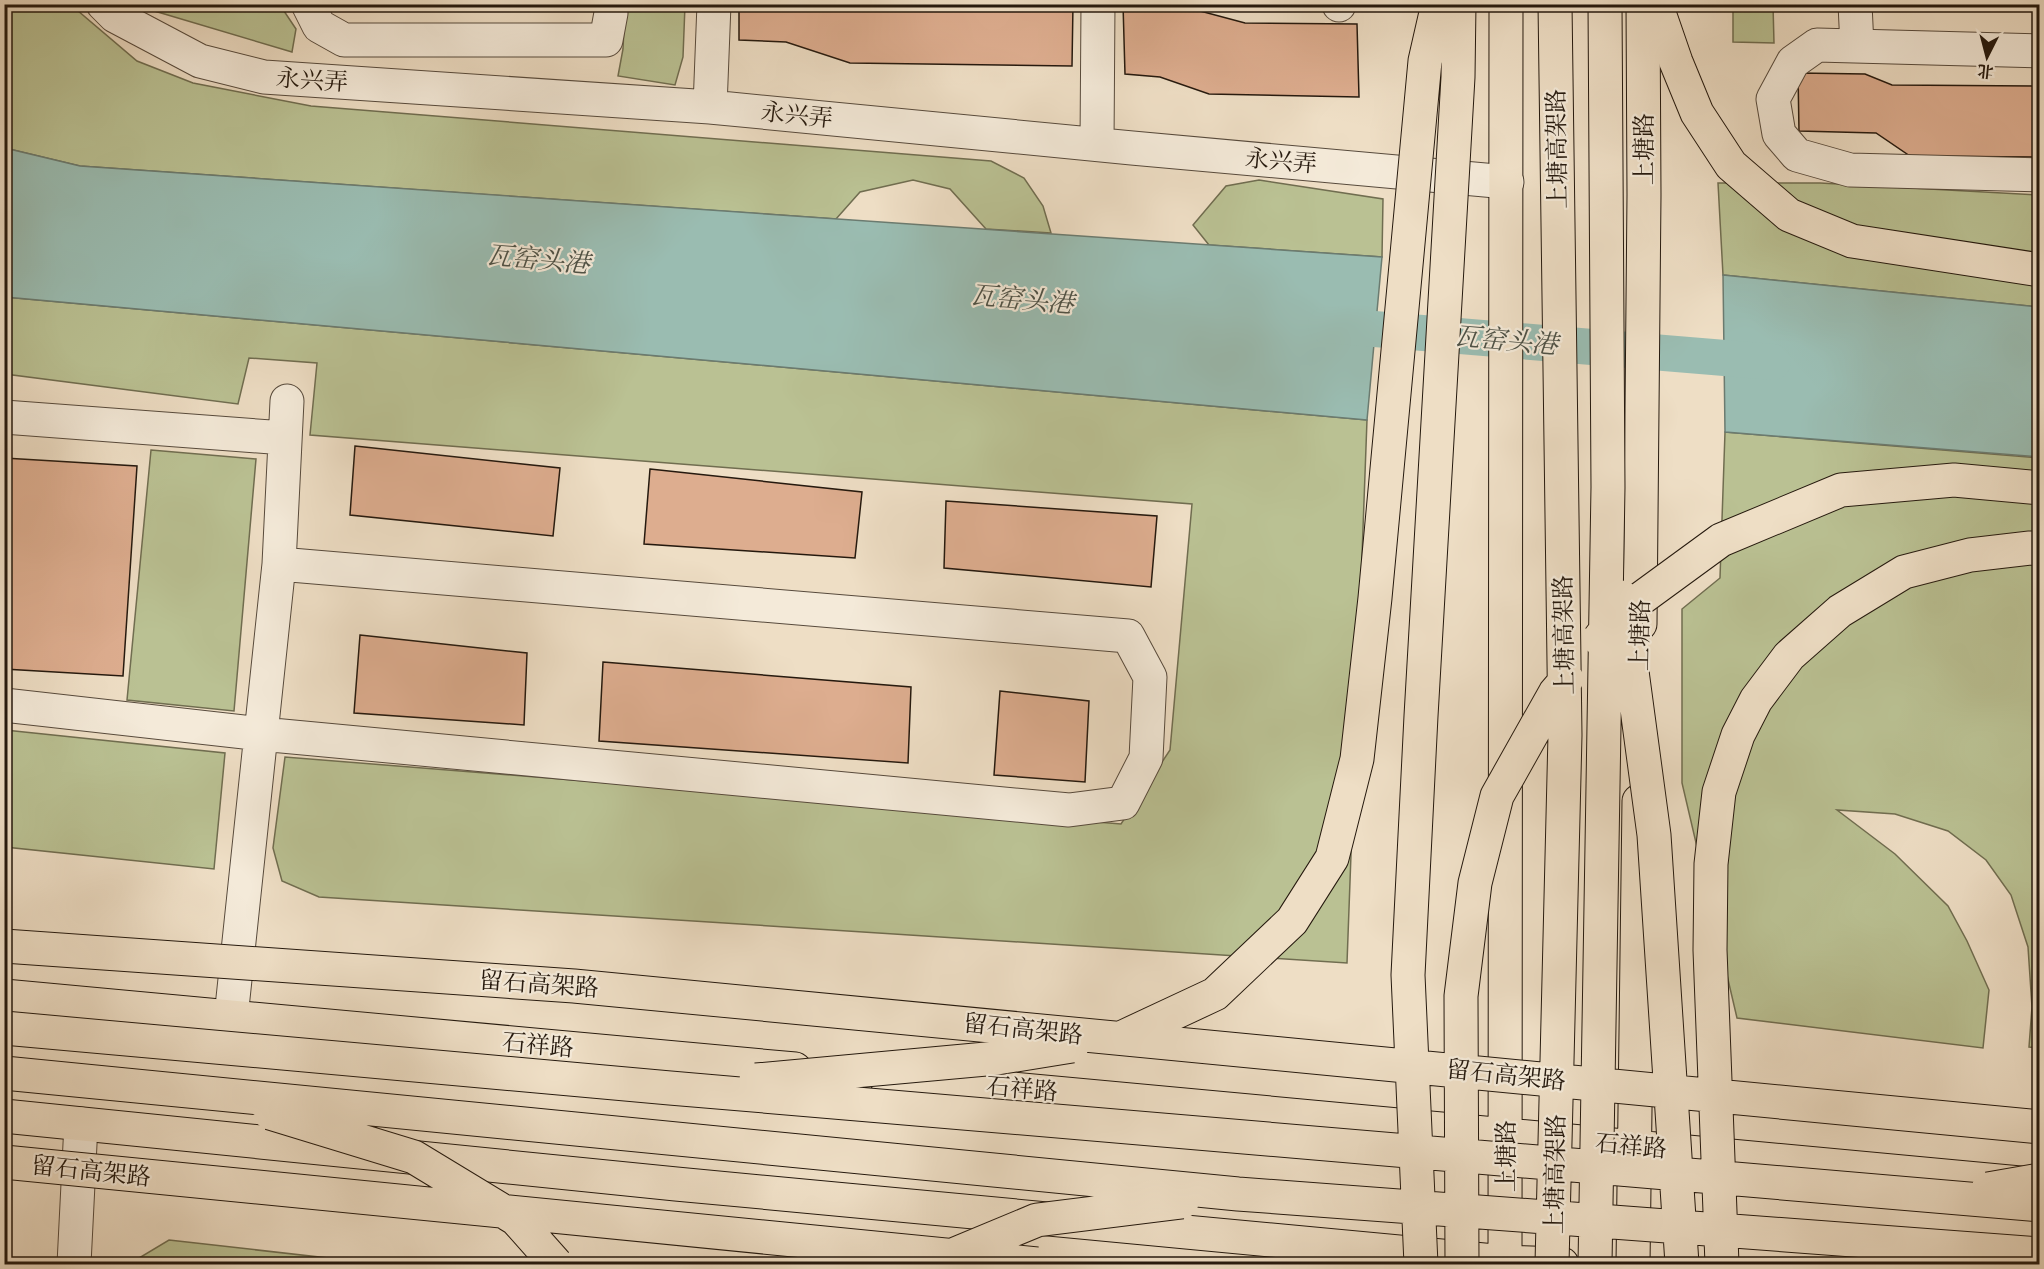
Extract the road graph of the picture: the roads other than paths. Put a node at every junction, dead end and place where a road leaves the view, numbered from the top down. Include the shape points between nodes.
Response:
1 (103, 4) edge
2 (308, 4) edge
3 (610, 4) edge
4 (714, 4) edge
5 (1098, 4) edge
6 (1438, 4) edge
7 (1459, 4) edge
8 (1506, 4) edge
9 (1556, 4) edge
10 (1605, 4) edge
11 (1643, 4) edge
12 (1656, 4) edge
13 (1855, 4) edge
14 (1857, 46) junction
15 (2040, 51) edge
16 (710, 107) junction
17 (1097, 144) junction
18 (2040, 175) edge
19 (1507, 182) junction
20 (2040, 270) edge
21 (287, 401) dead end
22 (4, 417) edge
23 (285, 438) junction
24 (1608, 487) junction
25 (2040, 488) edge
26 (2040, 549) edge
27 (279, 564) junction
28 (4, 705) edge
29 (261, 734) junction
30 (4, 946) edge
31 (4, 996) edge
32 (231, 1017) junction
33 (4, 1028) edge
34 (4, 1073) edge
35 (670, 1088) junction
36 (203, 1092) junction
37 (4, 1116) edge
38 (81, 1124) junction
39 (2040, 1127) edge
40 (1506, 1134) junction
41 (1635, 1146) junction
42 (4, 1162) edge
43 (2040, 1182) edge
44 (1238, 1194) junction
45 (1937, 1197) junction
46 (2040, 1205) edge
47 (2040, 1254) edge
48 (1505, 1263) edge
49 (74, 1264) edge
50 (556, 1264) edge
51 (933, 1264) edge
52 (1037, 1264) edge
53 (1420, 1264) edge
54 (1462, 1264) edge
55 (1552, 1264) edge
56 (1562, 1264) edge
57 (1594, 1264) edge
58 (1633, 1264) edge
59 (1682, 1264) edge
60 (1722, 1264) edge

1 - 16 street, 永兴弄 via 115,16 200,60 264,76
2 - 3 street via 319,26 344,40 606,40
4 - 16 street
5 - 17 street
6 - 35 main road, bridge via 1425,61 1357,759 1332,858 1292,921 1215,994 1122,1037 997,1058
7 - 53 main road, bridge via 1408,975
8 - 19 main road, 上塘路
9 - 55 main road, 上塘高架路, bridge via 1565,735
10 - 24 main road, 上塘高架路, bridge
11 - 41 main road, 上塘路
12 - 20 main road via 1697,113 1731,165 1789,215 1852,241
13 - 14 street
14 - 15 street
14 - 18 street via 1818,45 1793,62 1773,99 1779,134 1797,155 1850,170
16 - 17 street, 永兴弄
17 - 19 street, 永兴弄
19 - 40 main road, 上塘路
21 - 23 street
22 - 23 street
23 - 27 street
24 - 57 main road, 上塘高架路, bridge
24 - 59 main road, bridge via 1654,835
25 - 54 main road, bridge via 1954,480 1841,490 1721,540 1617,616 1555,693 1497,796 1474,882 1461,996
26 - 60 main road, bridge via 1970,555 1904,572 1840,611 1789,656 1756,700 1738,735 1719,792 1711,864 1710,962
27 - 29 street
27 - 29 street via 1128,636 1150,677 1146,758 1124,803 1069,810
28 - 29 street
29 - 32 street
30 - 39 main road, 留石高架路, bridge via 574,986
31 - 32 main road, 石祥路
32 - 40 main road, 石祥路
33 - 35 main road, bridge
34 - 36 main road, bridge
35 - 45 main road, bridge
36 - 44 main road, bridge
36 - 50 main road, bridge via 414,1157 516,1219
37 - 38 main road
38 - 48 main road
38 - 49 street
40 - 41 main road, 石祥路
40 - 48 main road, 上塘路
41 - 43 main road, 石祥路
41 - 58 main road, 上塘路
42 - 52 main road, 留石高架路, bridge
43 - 45 main road, bridge
44 - 47 main road, bridge
44 - 51 main road, bridge via 1037,1220
45 - 46 main road, bridge
48 - 56 main road

